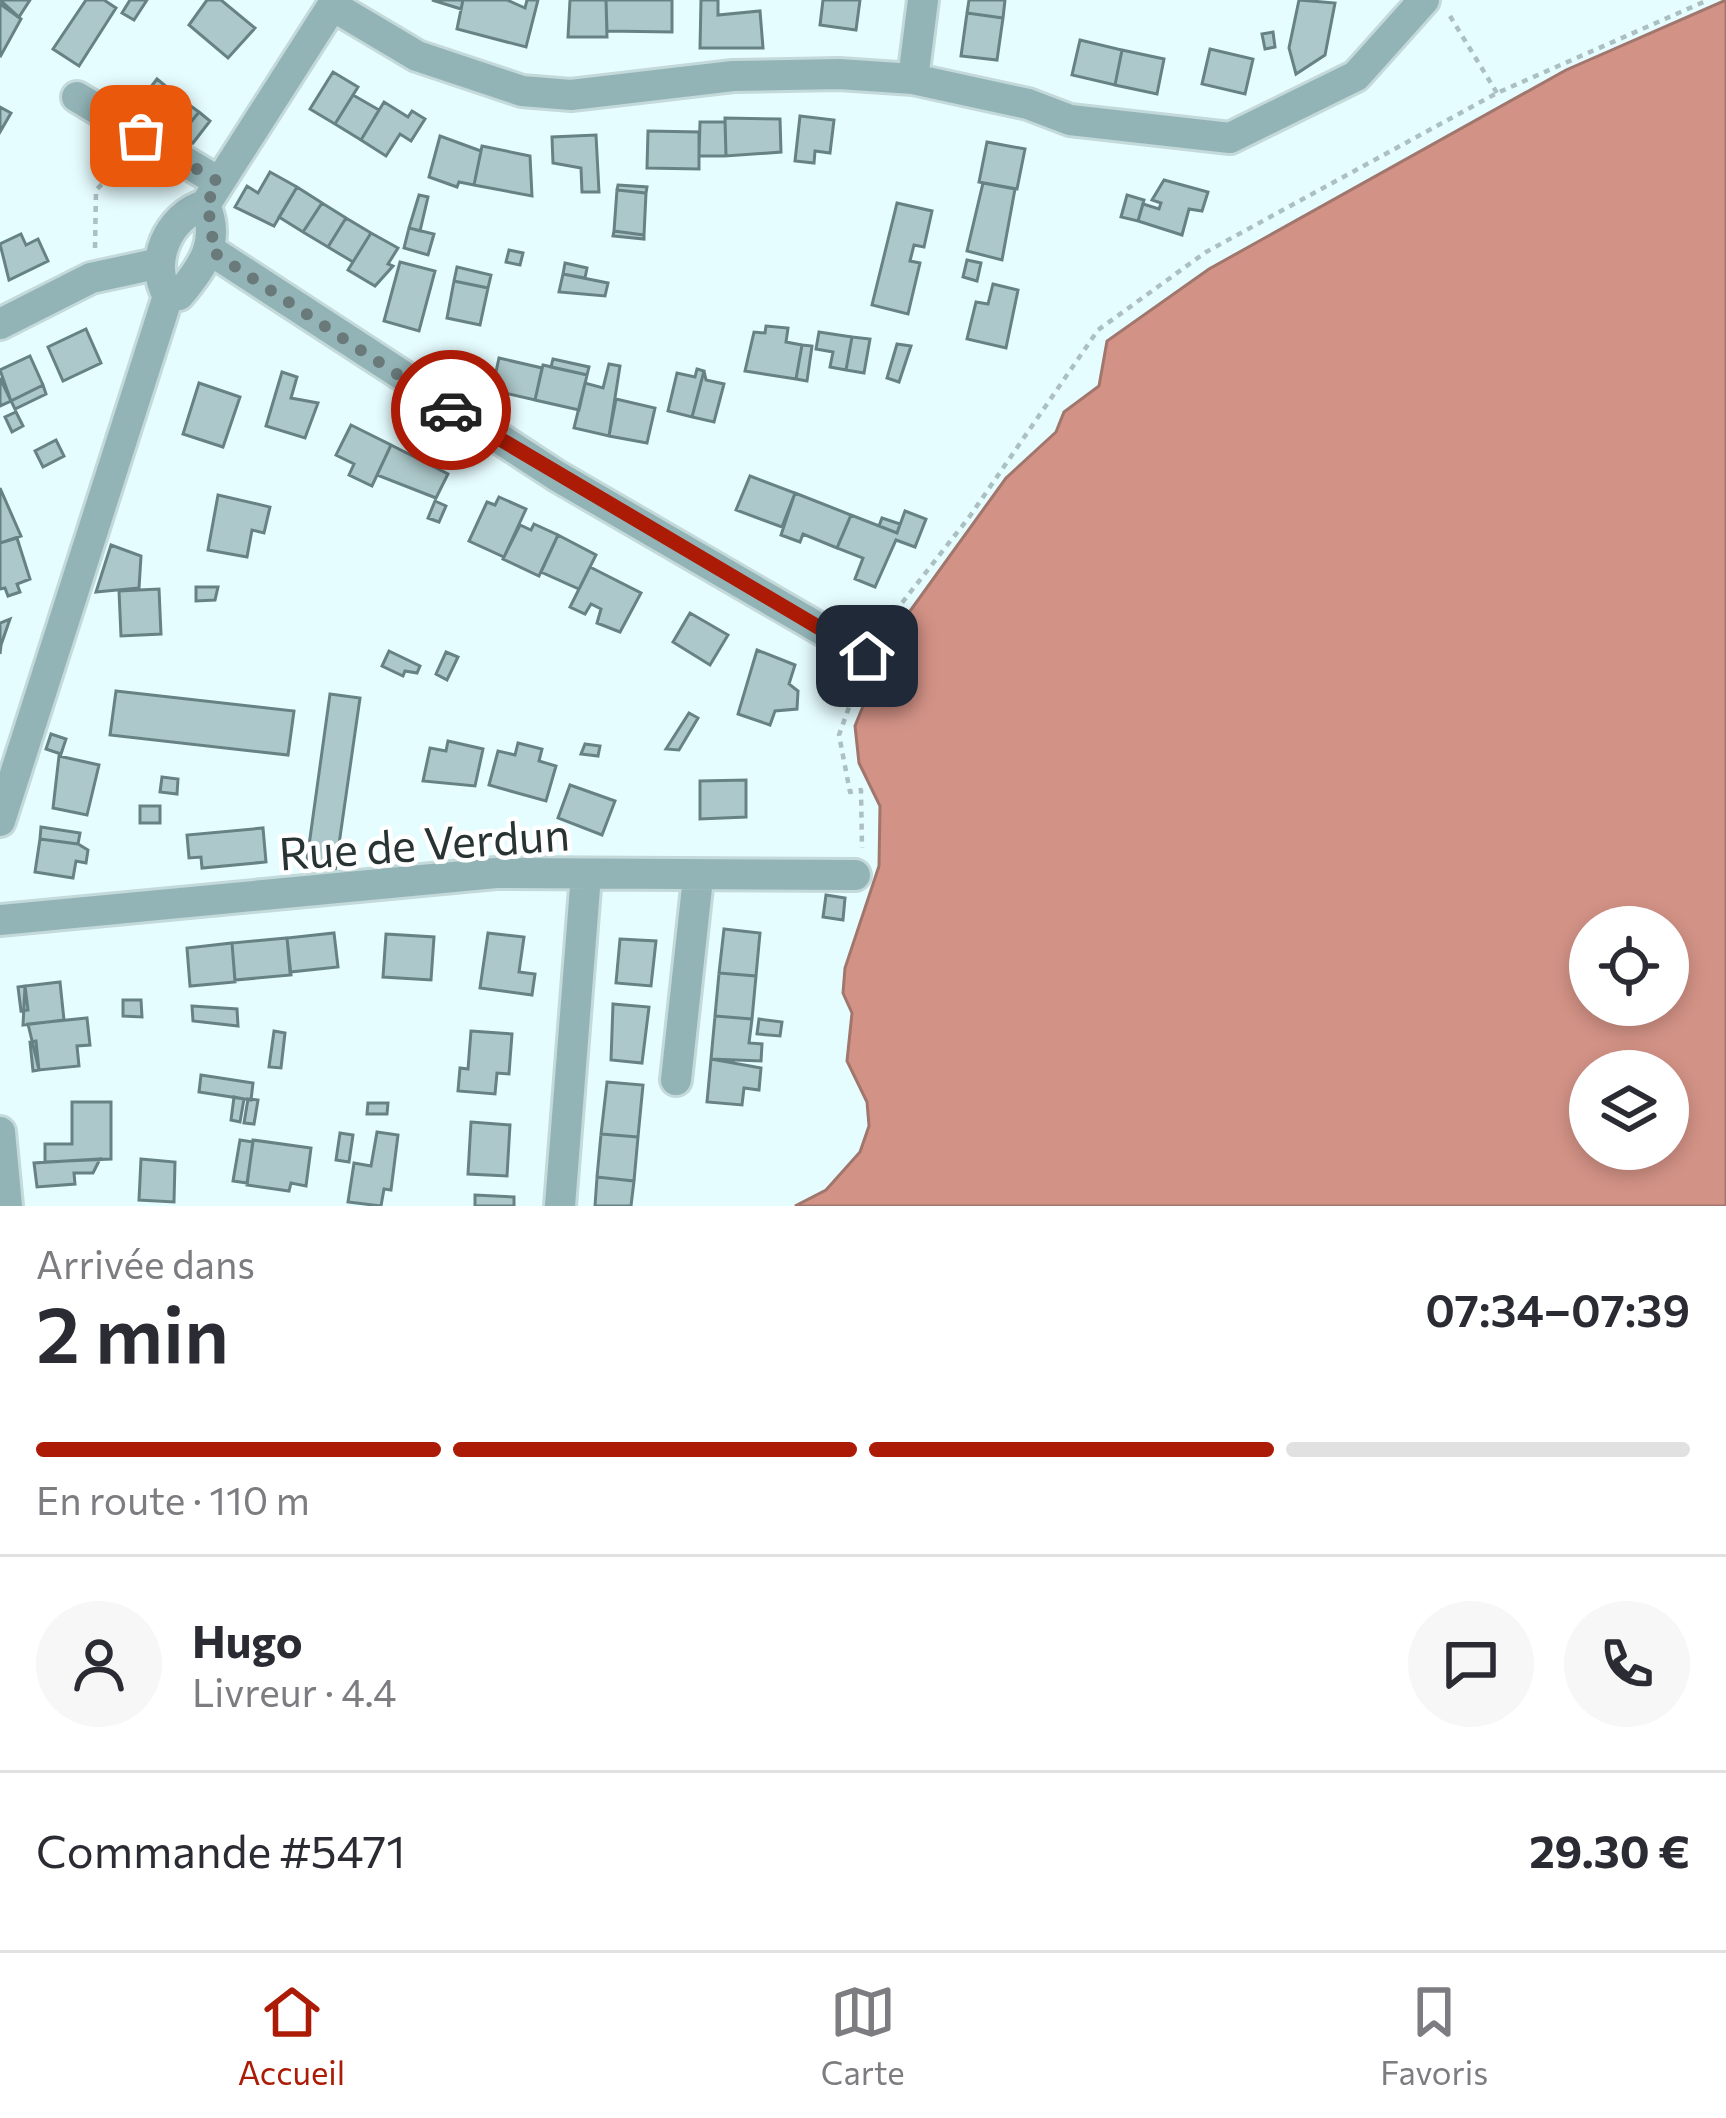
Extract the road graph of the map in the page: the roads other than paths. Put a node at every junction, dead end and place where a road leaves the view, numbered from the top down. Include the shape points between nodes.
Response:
1 (923, 0) edge
2 (1424, 0) edge
3 (334, 3) edge
4 (913, 79) junction
5 (76, 97) dead end
6 (212, 194) junction
7 (210, 250) junction
8 (160, 263) junction
9 (168, 296) junction
10 (0, 323) edge
11 (874, 643) road end
12 (0, 821) edge
13 (586, 875) junction
14 (855, 875) road end
15 (698, 878) junction
16 (0, 920) edge
17 (676, 1080) dead end
18 (0, 1132) edge
19 (7, 1206) edge
20 (560, 1206) edge

1 - 4 street
2 - 4 street via 1356,76 1230,138 1070,120
3 - 4 street via 417,56 522,91 571,95 733,76
3 - 6 street
5 - 6 street via 174,156
6 - 7 street
6 - 8 street via 168,232
7 - 9 street via 179,296
7 - 11 street via 557,476
8 - 9 street
8 - 10 street via 91,278
9 - 12 street
13 - 15 street, Rue de Verdun
13 - 16 street, Rue de Verdun via 496,873
13 - 20 street
14 - 15 street, Rue de Verdun
15 - 17 street
18 - 19 street

